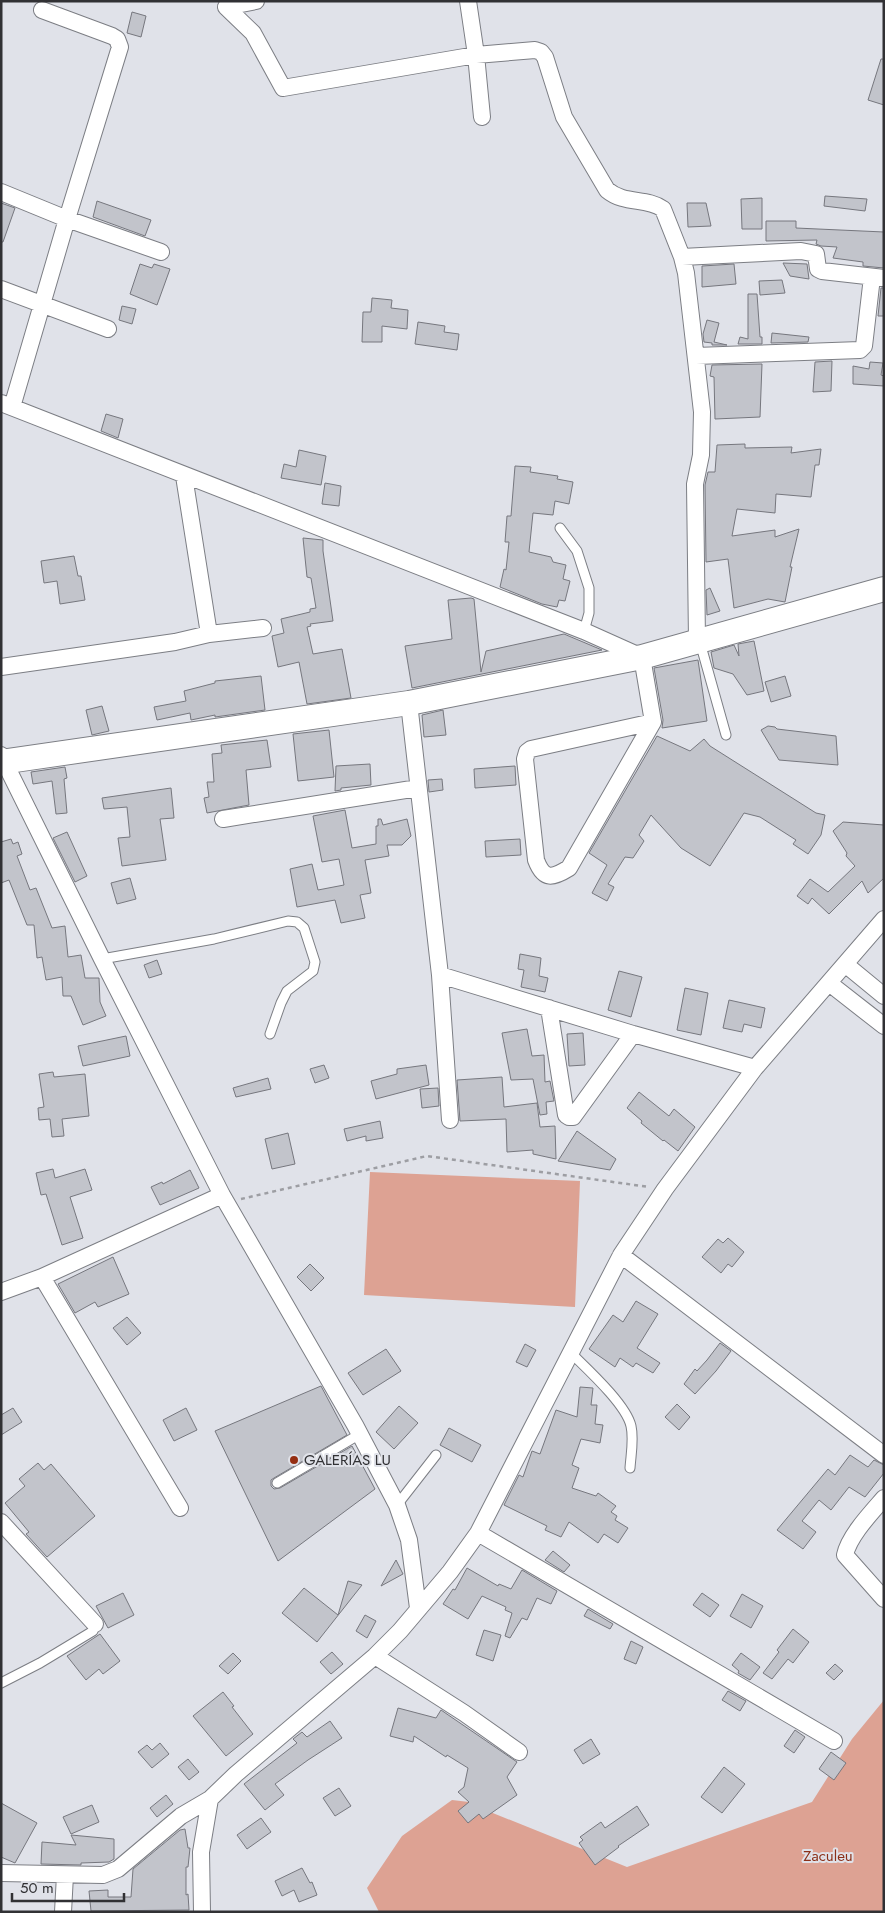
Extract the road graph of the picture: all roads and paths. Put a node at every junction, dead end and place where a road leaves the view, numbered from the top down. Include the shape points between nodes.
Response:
1 (256, 1) edge
2 (468, 1) edge
3 (42, 10) dead end
4 (476, 55) junction
5 (482, 117) dead end
6 (1, 192) edge
7 (67, 219) junction
8 (161, 252) dead end
9 (682, 257) junction
10 (878, 277) edge
11 (1, 289) edge
12 (43, 304) junction
13 (108, 328) dead end
14 (696, 356) junction
15 (7, 405) edge
16 (184, 476) junction
17 (560, 528) dead end
18 (884, 589) edge
19 (263, 628) dead end
20 (584, 631) junction
21 (210, 634) junction
22 (697, 640) junction
23 (642, 657) junction
24 (1, 667) edge
25 (409, 703) junction
26 (653, 722) junction
27 (726, 735) dead end
28 (2, 760) edge
29 (418, 788) junction
30 (223, 820) dead end
31 (884, 919) edge
32 (102, 960) junction
33 (845, 964) junction
34 (440, 974) junction
35 (829, 982) junction
36 (884, 996) edge
37 (549, 1008) junction
38 (884, 1026) edge
39 (270, 1034) dead end
40 (633, 1034) junction
41 (755, 1068) junction
42 (450, 1120) dead end
43 (665, 1189) junction
44 (224, 1199) junction
45 (621, 1255) junction
46 (42, 1277) junction
47 (1, 1292) edge
48 (570, 1352) junction
49 (360, 1434) junction
50 (884, 1454) edge
51 (436, 1455) dead end
52 (630, 1468) dead end
53 (277, 1483) dead end
54 (884, 1498) edge
55 (397, 1505) junction
56 (180, 1508) dead end
57 (1, 1522) edge
58 (478, 1532) junction
59 (884, 1598) edge
60 (418, 1608) junction
61 (95, 1624) joint
62 (375, 1656) junction
63 (1, 1683) edge
64 (834, 1740) dead end
65 (519, 1752) dead end
66 (210, 1799) junction
67 (1, 1873) edge
68 (65, 1874) junction
69 (63, 1912) edge
70 (202, 1912) edge

1 - 4 street via 226,7 253,33 283,88
2 - 4 street
3 - 7 street via 112,36 120,47
4 - 5 street
4 - 9 street via 541,52 564,116 608,190 623,200 662,208
6 - 7 street
7 - 8 street
7 - 12 street
9 - 10 street via 801,251 816,254 818,269 822,271
9 - 14 street
10 - 14 street via 864,346 860,350
11 - 12 street
12 - 13 street
12 - 15 street
14 - 22 street via 702,412 701,454 695,484
15 - 16 street
16 - 20 street
16 - 21 street
17 - 20 lane via 577,551 589,588 589,613
18 - 22 street
19 - 21 street
20 - 23 street
21 - 24 street
22 - 23 street
22 - 27 lane
23 - 25 street
23 - 26 street
25 - 28 street
25 - 29 street
26 - 26 street via 570,868 557,876 545,875 536,860 525,759 528,752
28 - 32 street
29 - 30 street
29 - 34 street
31 - 33 street
32 - 39 lane via 288,921 297,922 304,928 315,962 313,971 288,991
32 - 44 street
33 - 35 street
33 - 36 street
34 - 37 street
34 - 42 street
35 - 38 street
35 - 41 street
37 - 40 street
37 - 40 street via 566,1115 569,1117 574,1117
40 - 41 street
41 - 43 street
43 - 44 path via 427,1156
43 - 45 street
44 - 46 street
44 - 49 street
45 - 48 street
45 - 50 street
46 - 47 street
46 - 56 street
48 - 52 lane via 619,1404 631,1424
48 - 58 street
49 - 53 lane
49 - 55 street
51 - 55 lane
54 - 59 street via 863,1523 846,1548 845,1555
55 - 60 street via 409,1540
57 - 61 street
58 - 60 street via 450,1572
58 - 64 street
60 - 62 street
61 - 63 lane via 94,1631
62 - 65 street
62 - 66 street
66 - 68 street via 181,1816 118,1869 103,1875
66 - 70 street via 201,1852
67 - 68 street
68 - 69 street

